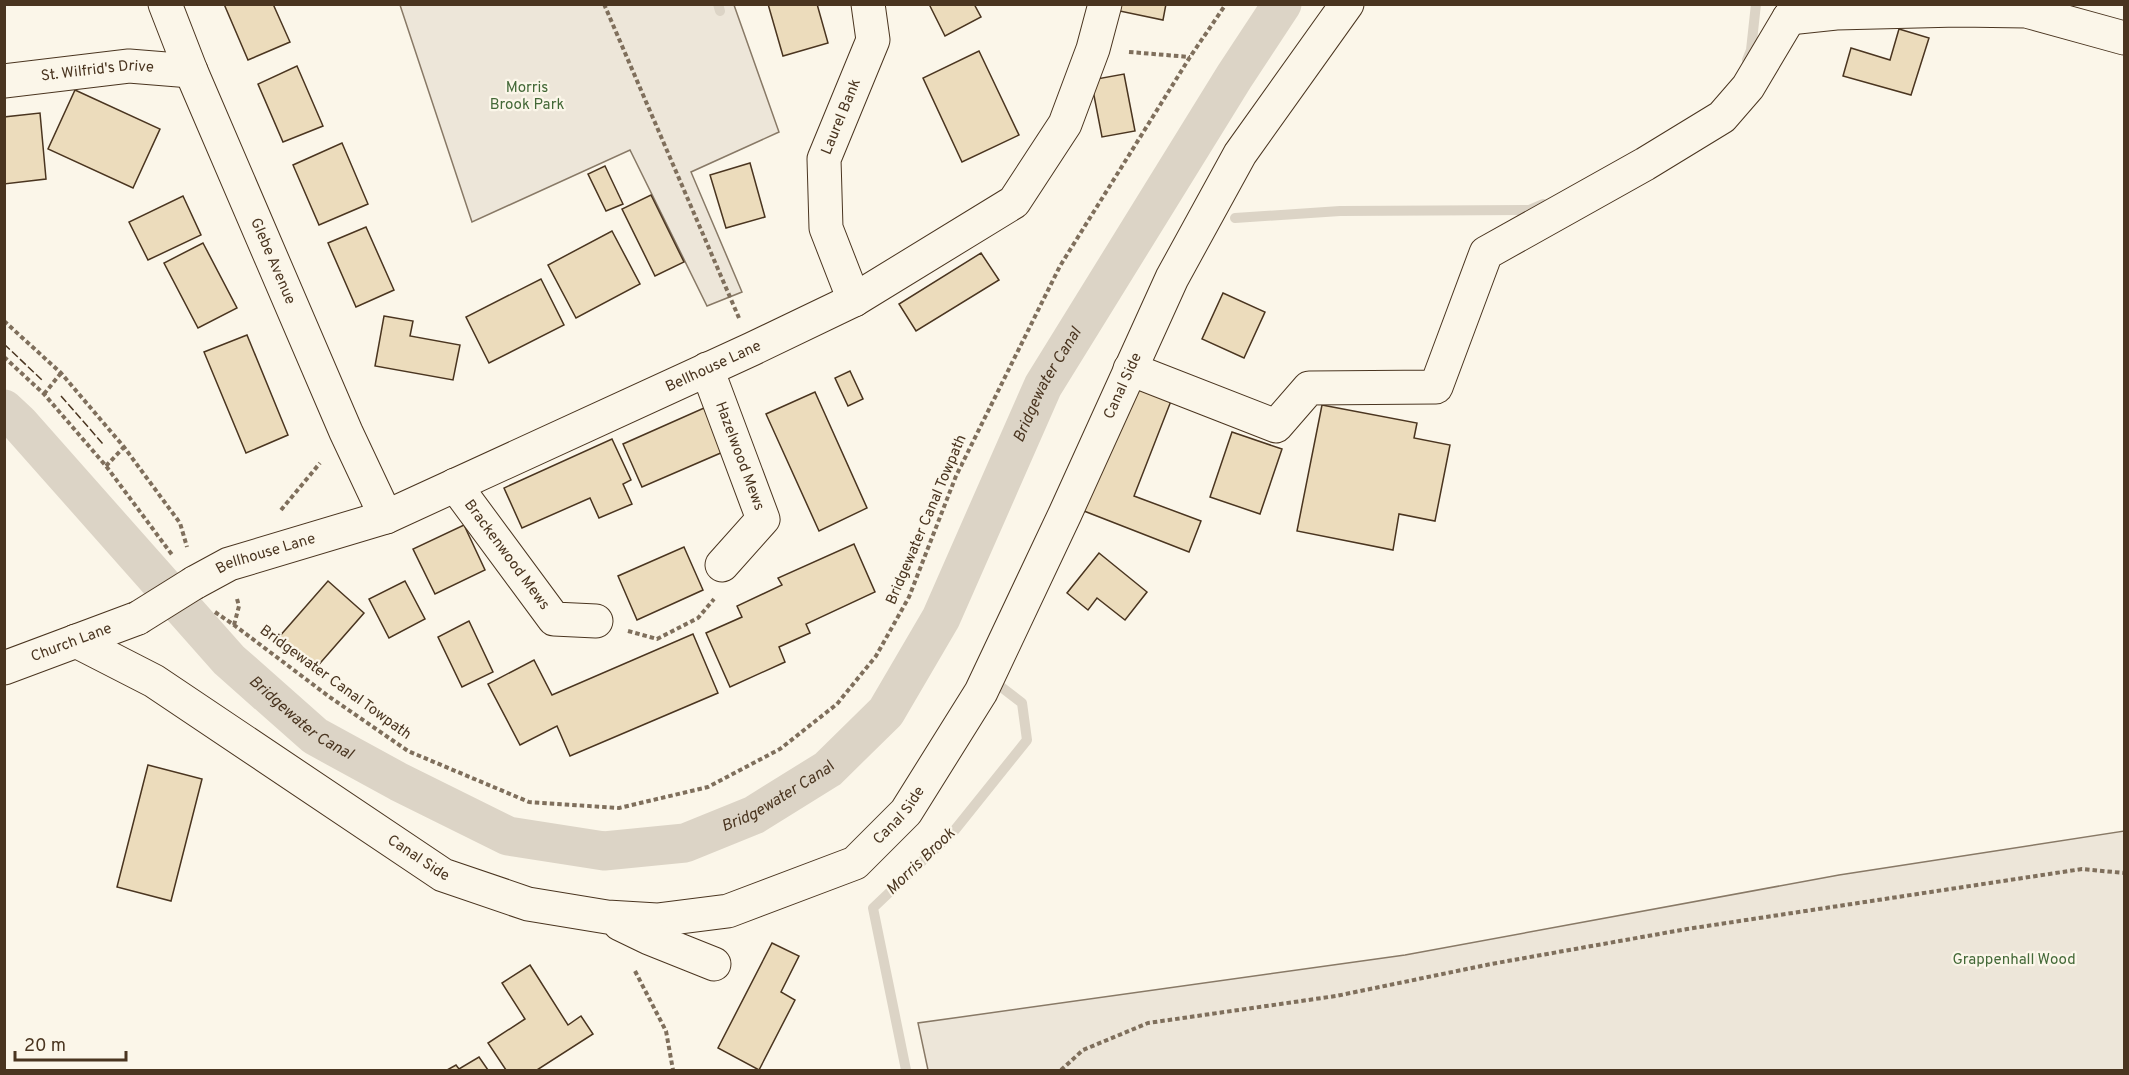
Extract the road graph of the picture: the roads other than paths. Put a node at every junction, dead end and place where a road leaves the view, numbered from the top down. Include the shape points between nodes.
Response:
1 (165, 4) edge
2 (868, 4) edge
3 (1106, 4) edge
4 (1347, 4) edge
5 (1783, 11) edge
6 (2124, 39) edge
7 (191, 71) junction
8 (4, 81) edge
9 (854, 300) junction
10 (707, 369) junction
11 (1131, 369) junction
12 (455, 485) junction
13 (386, 517) junction
14 (722, 565) road end
15 (138, 618) joint
16 (596, 621) road end
17 (76, 641) junction
18 (4, 669) edge
19 (608, 917) junction
20 (714, 964) dead end

1 - 7 street, Glebe Avenue
2 - 9 street, Laurel Bank via 873,40 824,159 826,228
3 - 9 street, Bellhouse Lane via 1065,124 1014,202
4 - 11 street, Canal Side via 1240,154 1172,278
5 - 6 street via 2026,11
5 - 11 street via 1748,87 1722,117 1486,254 1436,387 1309,388 1276,426
7 - 8 street, St. Wilfrid's Drive via 129,66
7 - 13 street, Glebe Avenue
9 - 10 street, Bellhouse Lane
10 - 12 street, Bellhouse Lane
10 - 14 street, Hazelwood Mews via 763,519
11 - 19 street, Canal Side via 981,692 906,812 855,863 728,911 657,920
12 - 13 street, Bellhouse Lane
12 - 16 street, Brackenwood Mews via 555,619
13 - 15 street, Bellhouse Lane, bridge via 228,564 185,571
15 - 17 street, Church Lane
17 - 18 street, Church Lane
17 - 19 street, Canal Side via 154,681 443,875 528,904
19 - 20 street

